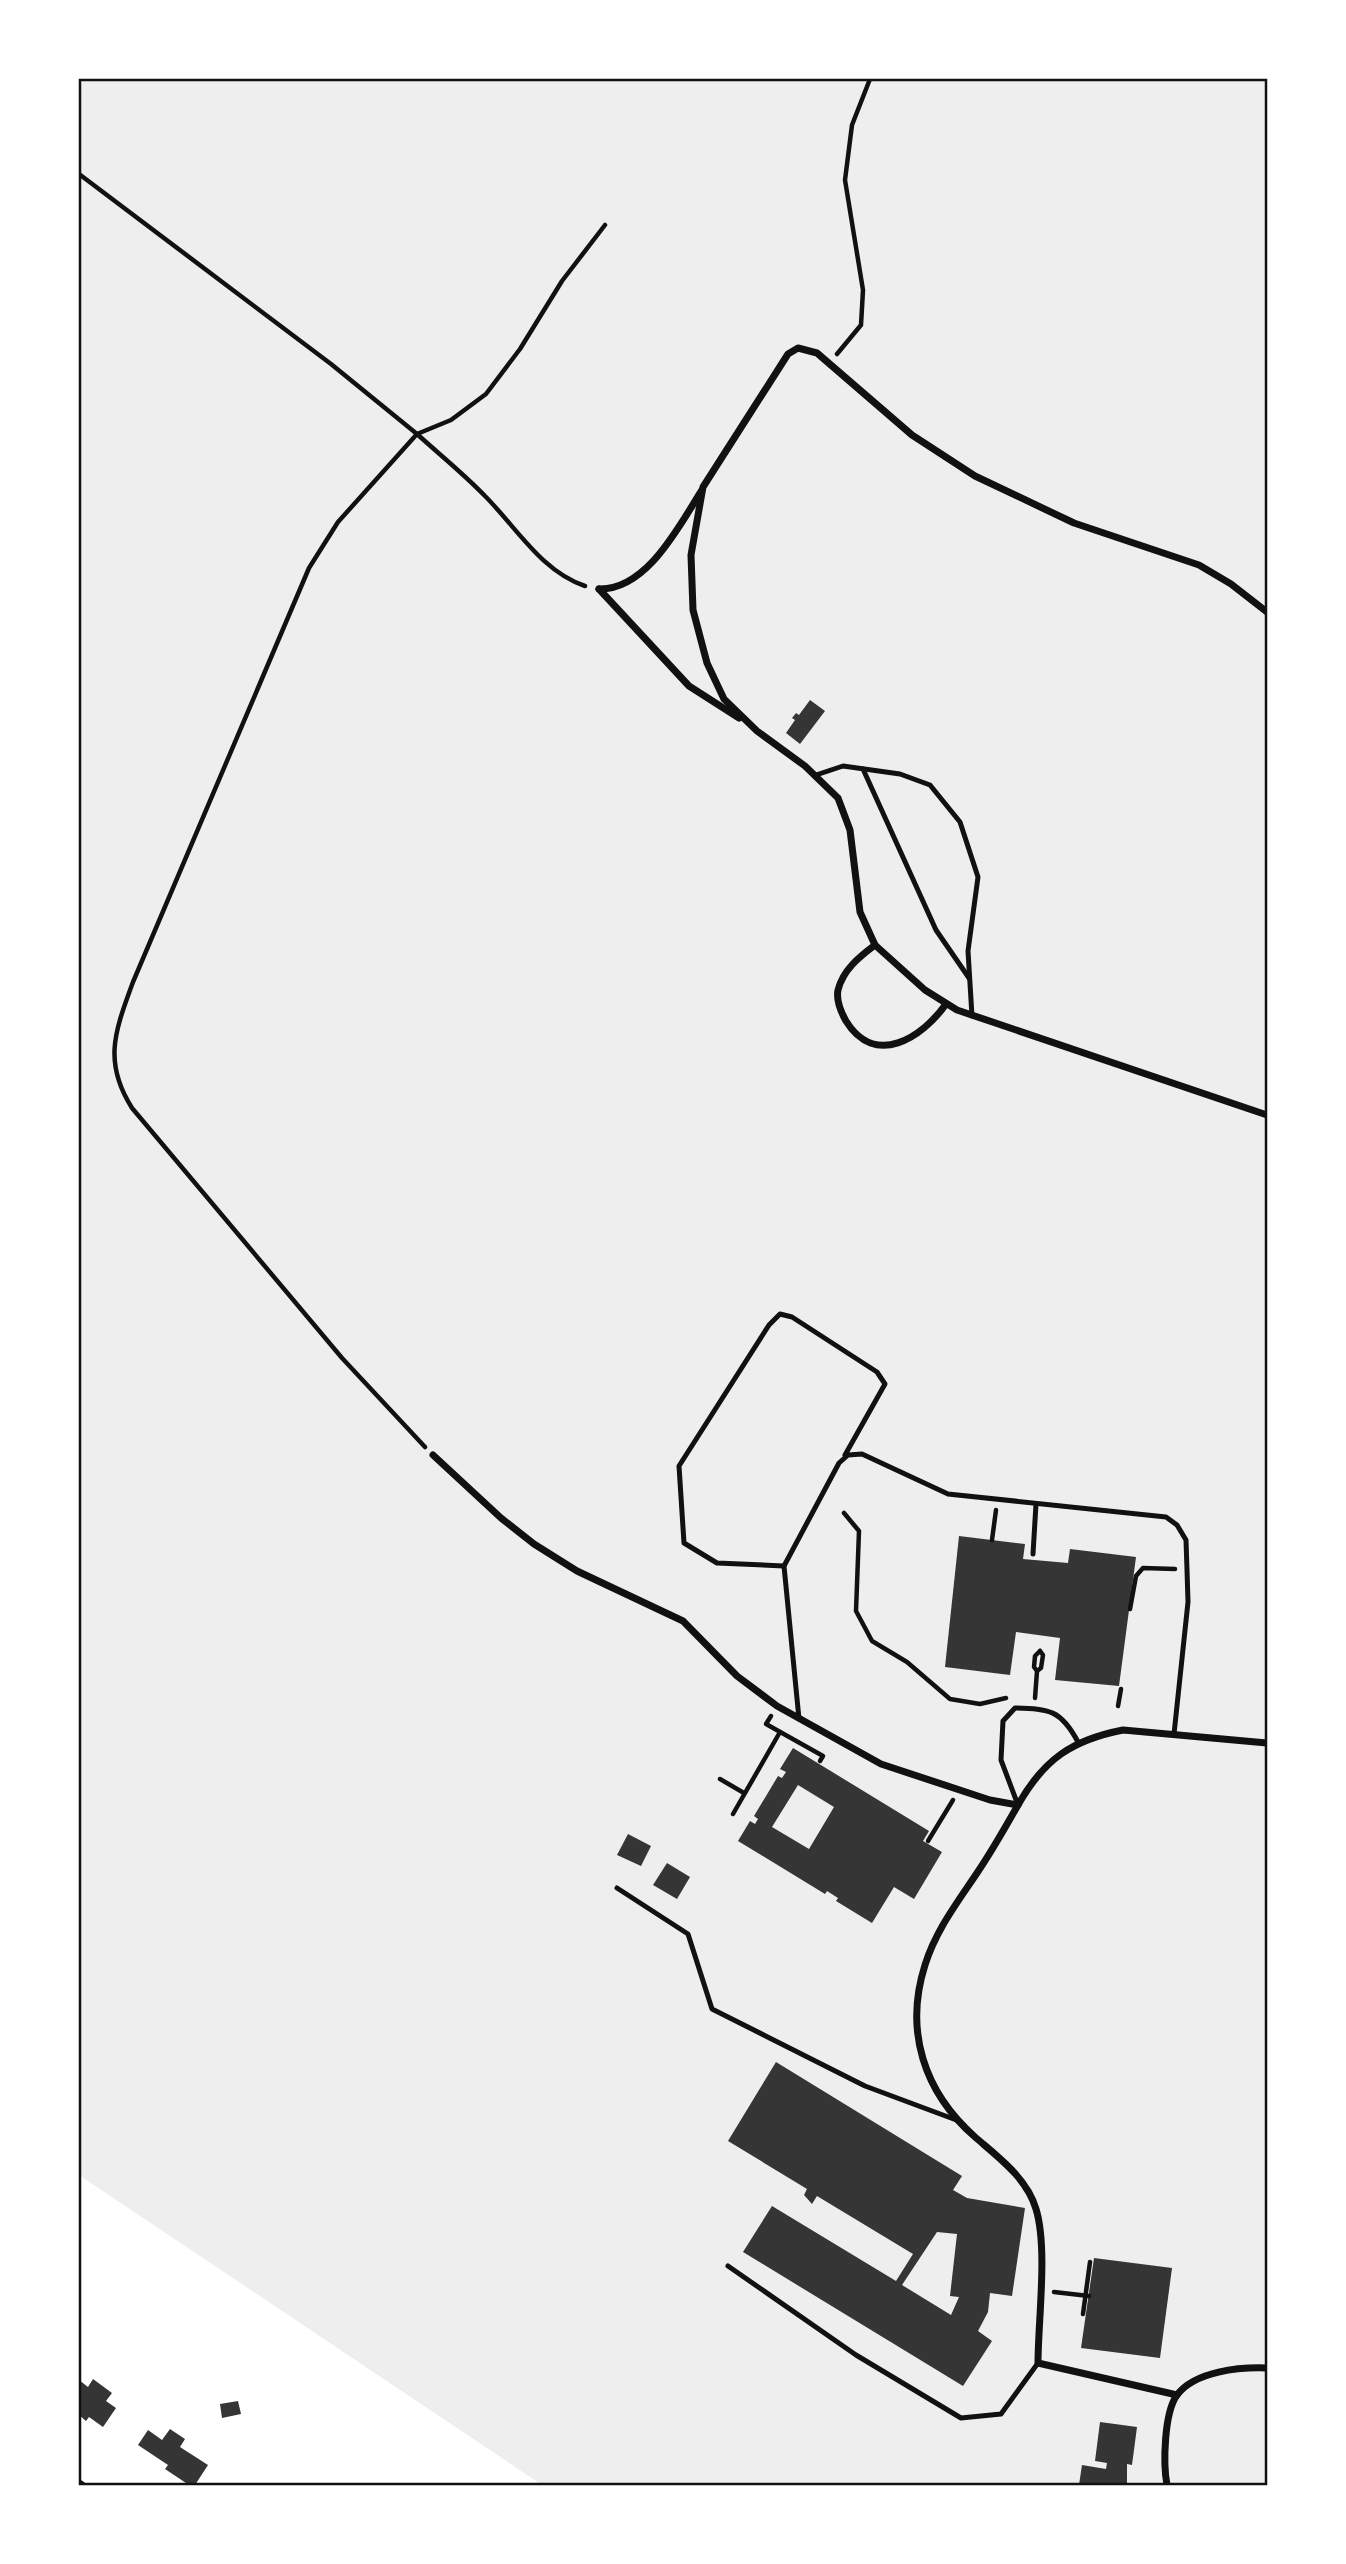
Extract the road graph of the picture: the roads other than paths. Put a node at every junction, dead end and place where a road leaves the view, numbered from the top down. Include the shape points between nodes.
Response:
1 (703, 488) junction
2 (1267, 612) edge
3 (745, 720) junction
4 (863, 769) junction
5 (816, 775) junction
6 (875, 945) junction
7 (970, 979) junction
8 (946, 1004) junction
9 (972, 1016) junction
10 (1267, 1115) edge
11 (433, 1455) road end
12 (843, 1460) junction
13 (1036, 1504) junction
14 (1033, 1554) dead end
15 (784, 1566) junction
16 (799, 1719) junction
17 (1174, 1734) junction
18 (1078, 1742) junction
19 (1267, 1743) edge
20 (1018, 1805) junction
21 (617, 1888) dead end
22 (959, 2122) junction
23 (728, 2266) dead end
24 (1038, 2363) junction
25 (1267, 2368) edge
26 (1177, 2395) junction
27 (1167, 2485) edge

1 - 2 street via 785,358 798,348 817,353 912,435 975,476 1074,523 1199,565
1 - 3 street via 691,555 693,610 714,681
1 - 3 street via 646,569 629,583 599,589 689,686
3 - 5 street
4 - 5 lane via 843,766
4 - 7 lane via 936,930
4 - 7 lane via 900,774 930,785 960,822 978,877 968,951
5 - 6 street via 838,798 847,819 860,912
6 - 8 street via 916,984
6 - 8 street via 849,968 837,994 843,1015 859,1036 878,1044 900,1043 930,1024
7 - 9 lane
8 - 9 street
9 - 10 street
11 - 16 street via 534,1544 577,1571 683,1621 729,1669
12 - 13 lane via 862,1454 948,1494
12 - 15 lane via 827,1481
12 - 15 lane via 885,1384 877,1373 792,1317 780,1314 678,1466 684,1543 717,1563
13 - 14 lane
13 - 17 lane via 1166,1517 1177,1525 1186,1540 1188,1602
15 - 16 lane
16 - 20 street via 881,1764
17 - 18 street via 1123,1730
17 - 19 street
18 - 20 street via 1052,1761
18 - 20 lane via 1067,1721 1047,1709 1015,1709 1009,1714 1003,1721 1001,1760
20 - 22 street via 944,1921 931,1946 919,1990 916,2013 922,2061 930,2083
21 - 22 lane via 688,1934 712,2009 865,2086
22 - 24 street via 1009,2168 1029,2194 1039,2223
23 - 24 lane via 856,2355 961,2418 1001,2414
24 - 26 street
25 - 26 street via 1211,2375
26 - 27 street via 1166,2439

